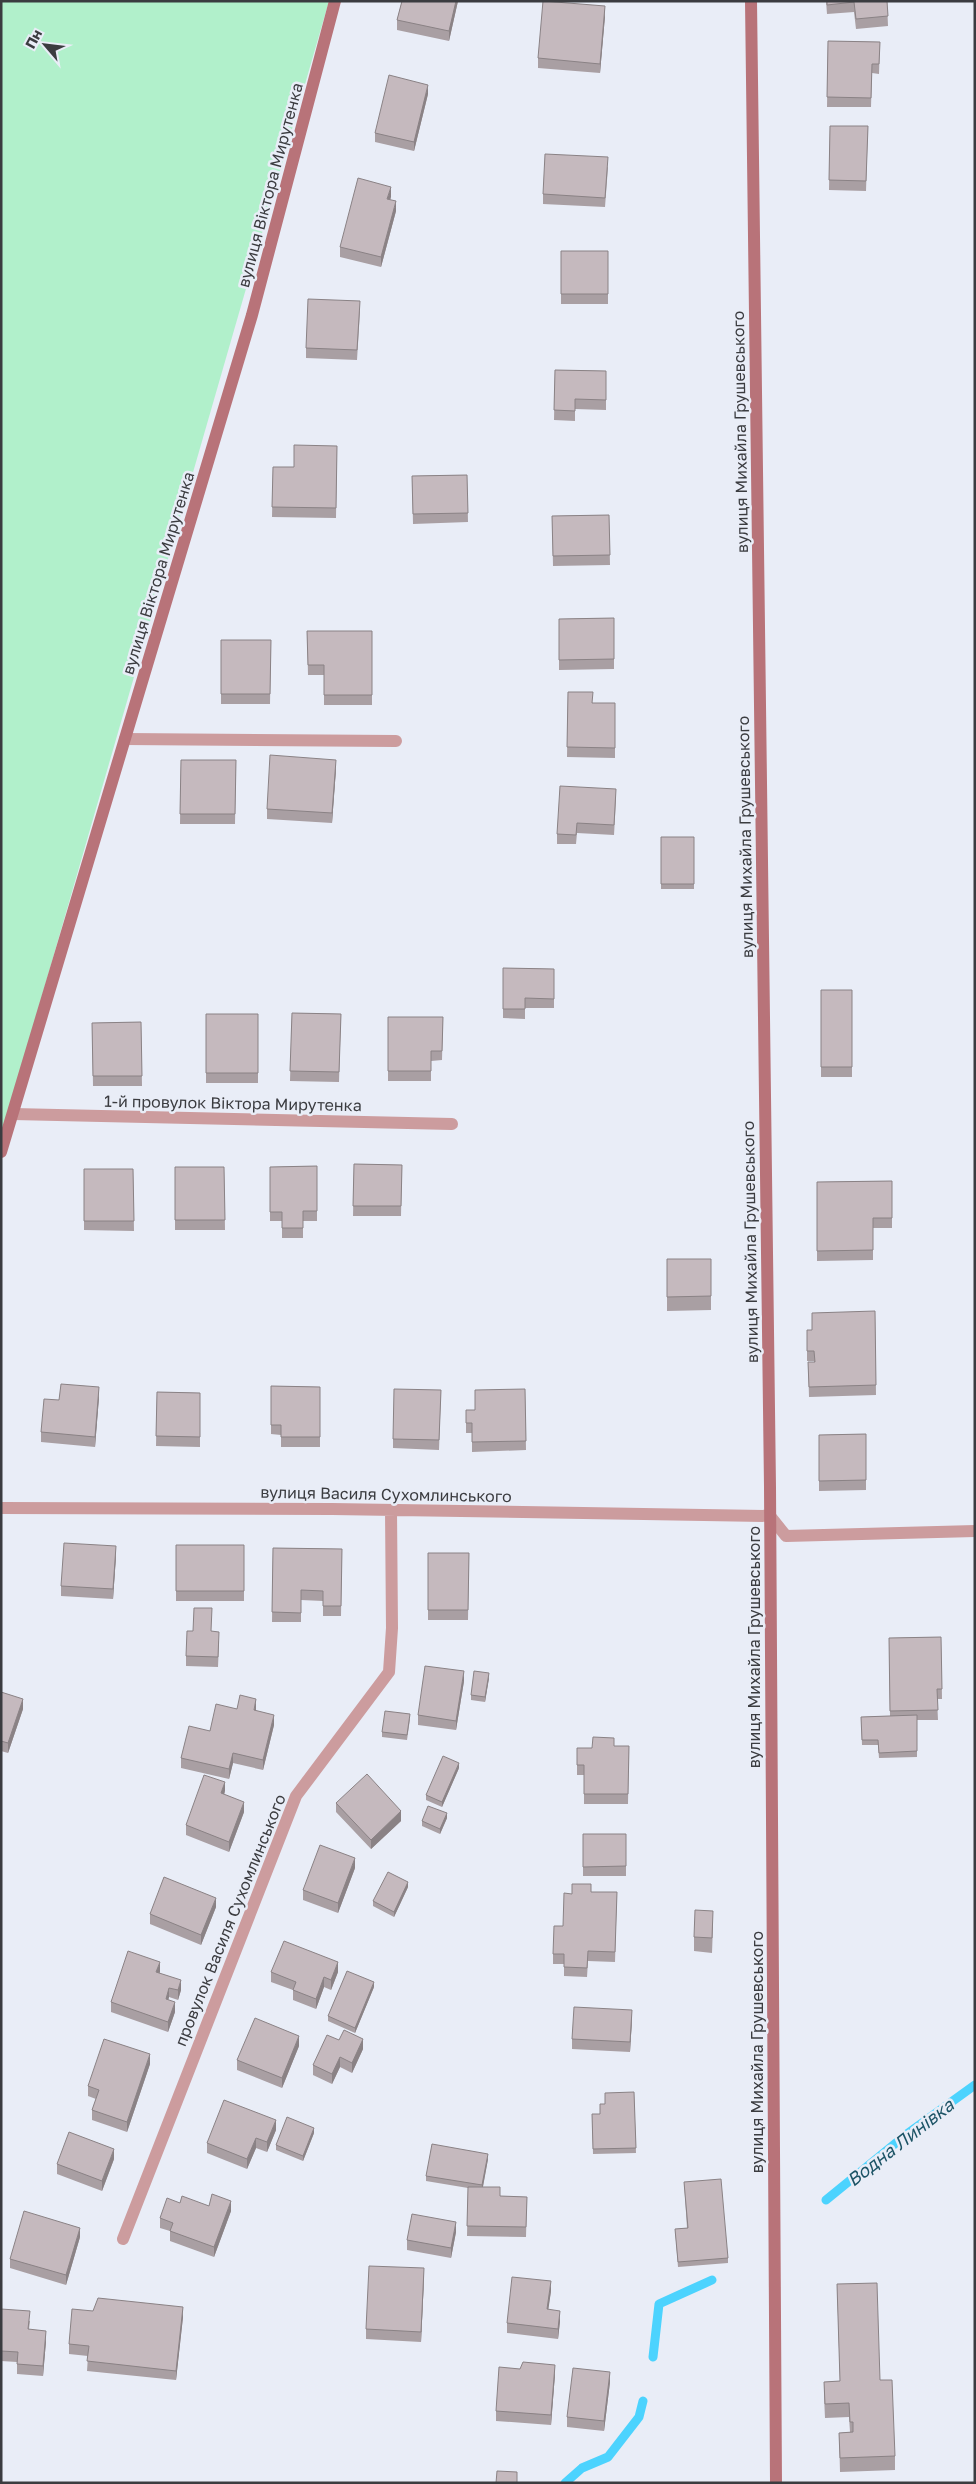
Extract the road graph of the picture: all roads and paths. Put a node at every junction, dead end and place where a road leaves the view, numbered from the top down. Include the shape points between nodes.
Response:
1 (335, 1) edge
2 (752, 1) edge
3 (125, 739) junction
4 (396, 741) dead end
5 (13, 1114) junction
6 (452, 1124) dead end
7 (1, 1152) edge
8 (1, 1508) edge
9 (391, 1510) junction
10 (770, 1516) junction
11 (975, 1531) edge
12 (123, 2239) dead end
13 (776, 2483) edge

1 - 3 street, вулиця Віктора Мирутенка via 252,315
2 - 10 street, вулиця Михайла Грушевського
3 - 4 street
3 - 5 street, вулиця Віктора Мирутенка
5 - 6 street, 1-й провулок Віктора Мирутенка
5 - 7 street, вулиця Віктора Мирутенка
8 - 9 street, вулиця Василя Сухомлинського
9 - 10 street, вулиця Василя Сухомлинського
9 - 12 street, провулок Василя Сухомлинського via 389,1672 296,1796
10 - 11 street via 786,1536
10 - 13 street, вулиця Михайла Грушевського

